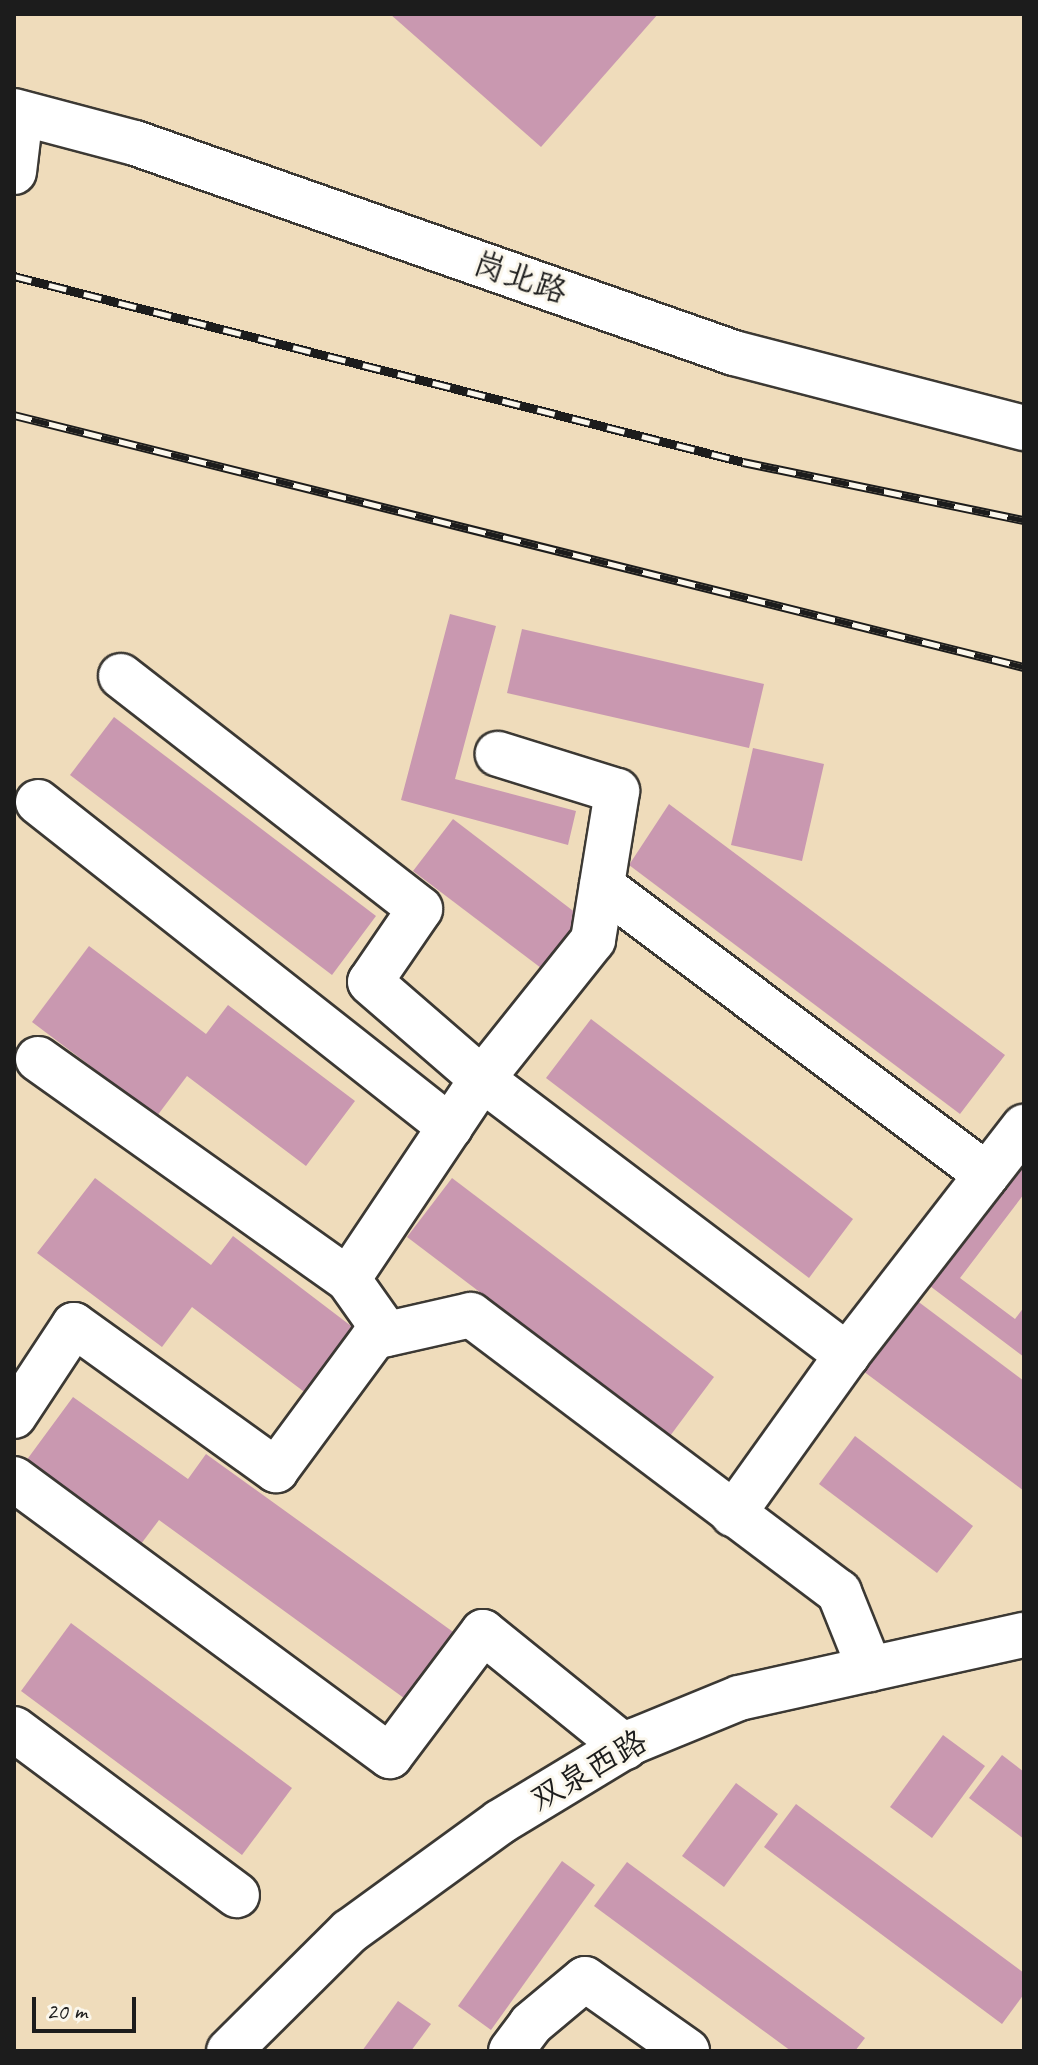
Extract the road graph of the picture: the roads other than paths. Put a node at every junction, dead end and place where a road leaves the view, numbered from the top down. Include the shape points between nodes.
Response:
1 (17, 112) edge
2 (14, 172) edge
3 (1024, 428) edge
4 (121, 676) dead end
5 (498, 754) dead end
6 (38, 802) dead end
7 (602, 886) junction
8 (38, 1059) dead end
9 (482, 1079) junction
10 (450, 1127) junction
11 (1024, 1127) edge
12 (987, 1175) junction
13 (348, 1279) junction
14 (387, 1334) junction
15 (847, 1355) junction
16 (14, 1416) edge
17 (14, 1479) edge
18 (733, 1514) junction
19 (1024, 1635) edge
20 (870, 1669) junction
21 (14, 1729) edge
22 (625, 1747) junction
23 (237, 1895) dead end
24 (229, 2051) edge
25 (511, 2051) edge
26 (687, 2051) edge

1 - 2 street
1 - 3 street, 岗北路 via 135,143 734,353
4 - 9 street via 420,909 370,982
5 - 7 street via 617,791
6 - 10 street
7 - 9 street via 593,940
7 - 12 street
8 - 13 street
9 - 10 street
9 - 15 street
10 - 13 street
11 - 12 street
12 - 15 street
13 - 14 street
14 - 16 street via 374,1337 276,1470 74,1325
14 - 18 street via 471,1315
15 - 18 street
17 - 22 street via 390,1756 483,1632
18 - 20 street via 839,1592
19 - 20 street, 双泉西路
20 - 22 street, 双泉西路 via 739,1698
21 - 23 street
22 - 24 street, 双泉西路 via 500,1822 350,1931
25 - 26 street via 531,2024 585,1979

